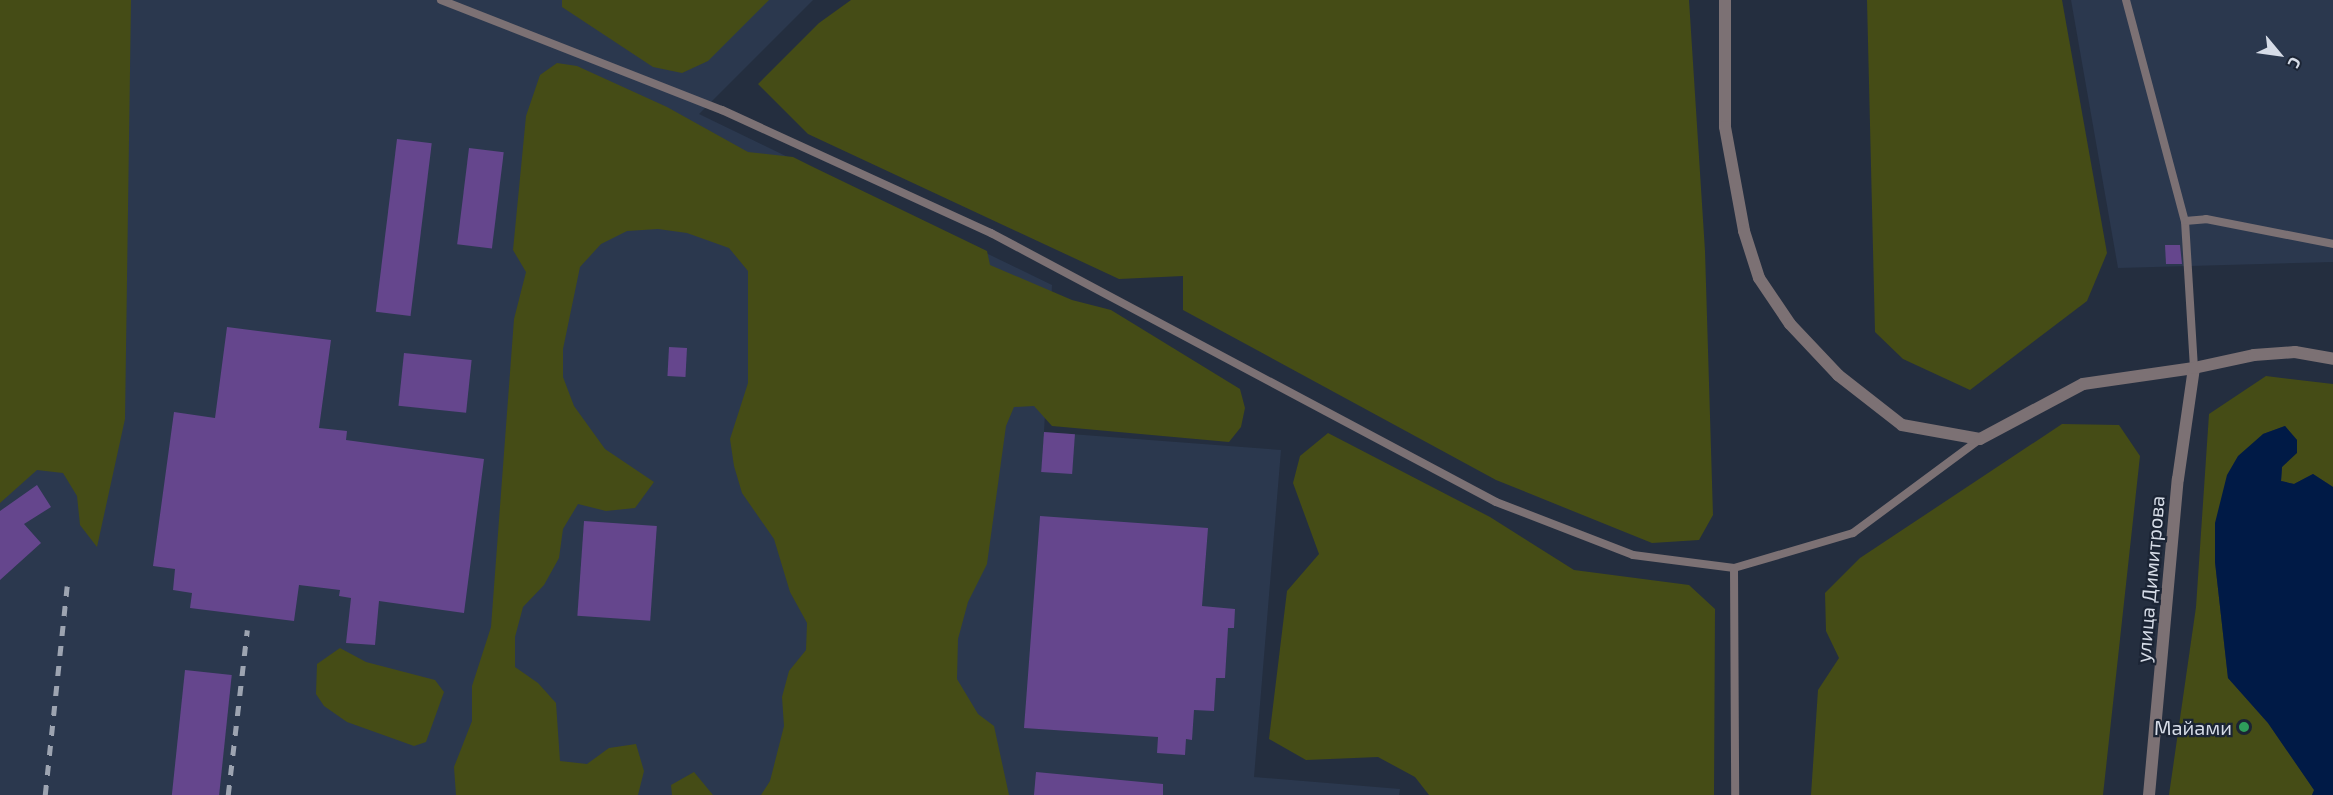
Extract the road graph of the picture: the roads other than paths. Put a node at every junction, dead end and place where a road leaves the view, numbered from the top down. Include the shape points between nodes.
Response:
1 (441, 0) edge
2 (1725, 0) edge
3 (2126, 0) edge
4 (2185, 221) junction
5 (2333, 244) edge
6 (2333, 359) edge
7 (2194, 368) junction
8 (1980, 439) junction
9 (1734, 568) junction
10 (1735, 795) edge
11 (2150, 795) edge

1 - 9 lane via 722,110 991,233 1496,502 1633,555
2 - 8 street via 1725,127 1744,231 1759,278 1790,324 1838,375 1902,425
3 - 4 lane
4 - 5 lane via 2206,219
4 - 7 lane
6 - 7 street via 2295,351
7 - 8 street via 2083,384
7 - 11 street, улица Димитрова via 2178,479
8 - 9 lane via 1853,533
9 - 10 lane

